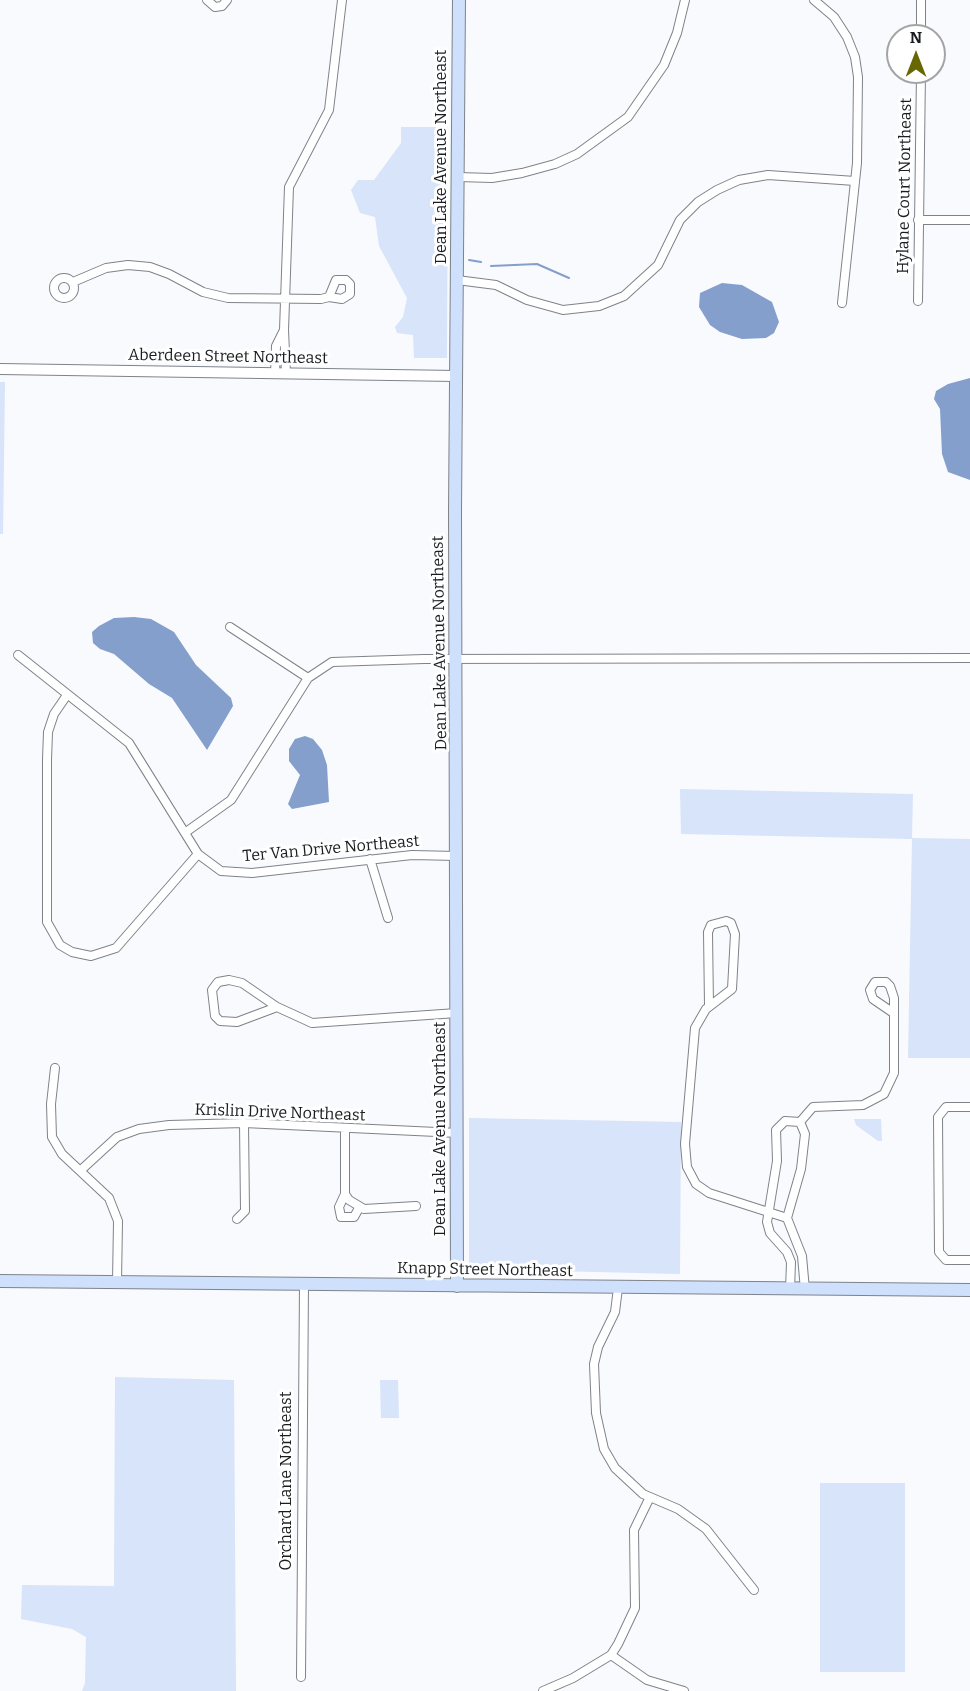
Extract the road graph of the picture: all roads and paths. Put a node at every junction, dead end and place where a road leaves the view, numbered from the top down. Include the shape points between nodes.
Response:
1 (207, 0) edge
2 (226, 0) edge
3 (342, 0) edge
4 (459, 0) edge
5 (685, 0) edge
6 (814, 0) edge
7 (921, 0) edge
8 (921, 24) edge
9 (921, 84) edge
10 (459, 177) junction
11 (855, 181) junction
12 (918, 220) junction
13 (970, 220) edge
14 (457, 280) junction
15 (73, 282) dead end
16 (329, 297) dead end
17 (286, 299) junction
18 (918, 301) dead end
19 (842, 303) dead end
20 (0, 369) edge
21 (281, 374) junction
22 (456, 376) junction
23 (230, 627) dead end
24 (18, 655) dead end
25 (970, 658) edge
26 (457, 660) junction
27 (308, 678) junction
28 (67, 695) junction
29 (186, 831) junction
30 (198, 854) junction
31 (457, 856) junction
32 (370, 859) junction
33 (388, 918) dead end
34 (277, 1006) junction
35 (709, 1006) junction
36 (892, 1012) dead end
37 (457, 1013) junction
38 (55, 1068) dead end
39 (970, 1107) edge
40 (800, 1122) junction
41 (244, 1123) junction
42 (345, 1130) junction
43 (458, 1133) junction
44 (81, 1170) junction
45 (345, 1194) junction
46 (416, 1206) dead end
47 (359, 1208) junction
48 (769, 1212) junction
49 (787, 1218) junction
50 (237, 1219) dead end
51 (970, 1260) edge
52 (0, 1281) edge
53 (117, 1282) junction
54 (304, 1284) junction
55 (457, 1286) junction
56 (618, 1288) junction
57 (790, 1290) junction
58 (805, 1290) junction
59 (970, 1290) edge
60 (650, 1497) junction
61 (754, 1590) dead end
62 (611, 1655) junction
63 (301, 1677) dead end
64 (543, 1691) edge
65 (684, 1691) edge

1 - 2 street via 215,8
3 - 17 street via 329,110 289,187
4 - 10 main road, Dean Lake Avenue Northeast
5 - 10 street via 664,65 628,117 577,154 555,164 492,178
6 - 11 street via 834,17 855,57 859,97
7 - 8 street
9 - 12 street, Hylane Court Northeast
10 - 14 main road, Dean Lake Avenue Northeast
11 - 14 street via 768,175 739,180 717,190 680,220 658,265 624,296 599,306 563,310 527,300 496,285
11 - 19 street
12 - 13 street
12 - 18 street, Hylane Court Northeast
14 - 22 main road, Dean Lake Avenue Northeast
15 - 17 street via 106,268 128,265 150,267 216,297
16 - 17 street
17 - 21 street
20 - 21 street, Aberdeen Street Northeast
21 - 22 street, Aberdeen Street Northeast
22 - 26 main road, Dean Lake Avenue Northeast
23 - 27 street
24 - 28 street, Ter Van Drive Northeast
25 - 26 street
26 - 27 street via 332,662
26 - 31 main road, Dean Lake Avenue Northeast
27 - 29 street via 231,800
28 - 29 street, Ter Van Drive Northeast via 129,742
28 - 30 street via 48,732 47,922 60,945 91,956 116,948
29 - 30 street, Ter Van Drive Northeast
30 - 32 street, Ter Van Drive Northeast via 221,871 231,873
31 - 32 street, Ter Van Drive Northeast
31 - 37 main road, Dean Lake Avenue Northeast
32 - 33 street
34 - 34 street via 228,1023 215,1016 212,990 218,982 242,983
34 - 37 street via 312,1023
35 - 35 street via 732,990 735,934 726,921 711,925 706,942
35 - 48 street via 695,1028 685,1144 687,1167 696,1184 709,1194
36 - 40 street via 894,1073 884,1094 863,1105 813,1107
37 - 43 main road, Dean Lake Avenue Northeast
38 - 44 street via 51,1137 62,1154
39 - 51 street via 946,1107 938,1117 939,1254 948,1260
40 - 48 street via 785,1121 776,1130 777,1161
40 - 49 street via 805,1134 801,1169
41 - 42 street, Krislin Drive Northeast
41 - 44 street, Krislin Drive Northeast via 169,1125 126,1132
41 - 50 street via 245,1211
42 - 43 street, Krislin Drive Northeast
42 - 45 street
43 - 55 main road, Dean Lake Avenue Northeast
44 - 53 street via 109,1197 118,1221
45 - 47 street
45 - 47 street via 339,1207 341,1217 354,1217
46 - 47 street
48 - 49 street
48 - 57 street via 768,1230 791,1262
49 - 58 street via 802,1256
52 - 53 main road, Knapp Street Northeast
53 - 54 main road, Knapp Street Northeast
54 - 55 main road, Knapp Street Northeast
54 - 63 street, Orchard Lane Northeast
55 - 56 main road, Knapp Street Northeast
56 - 57 main road, Knapp Street Northeast
56 - 60 street via 615,1312 594,1364 596,1413 604,1449 615,1468
57 - 58 main road, Knapp Street Northeast
58 - 59 main road, Knapp Street Northeast
60 - 61 street via 678,1509 706,1529
60 - 62 street via 634,1530 635,1608
62 - 64 street
62 - 65 street via 647,1680

